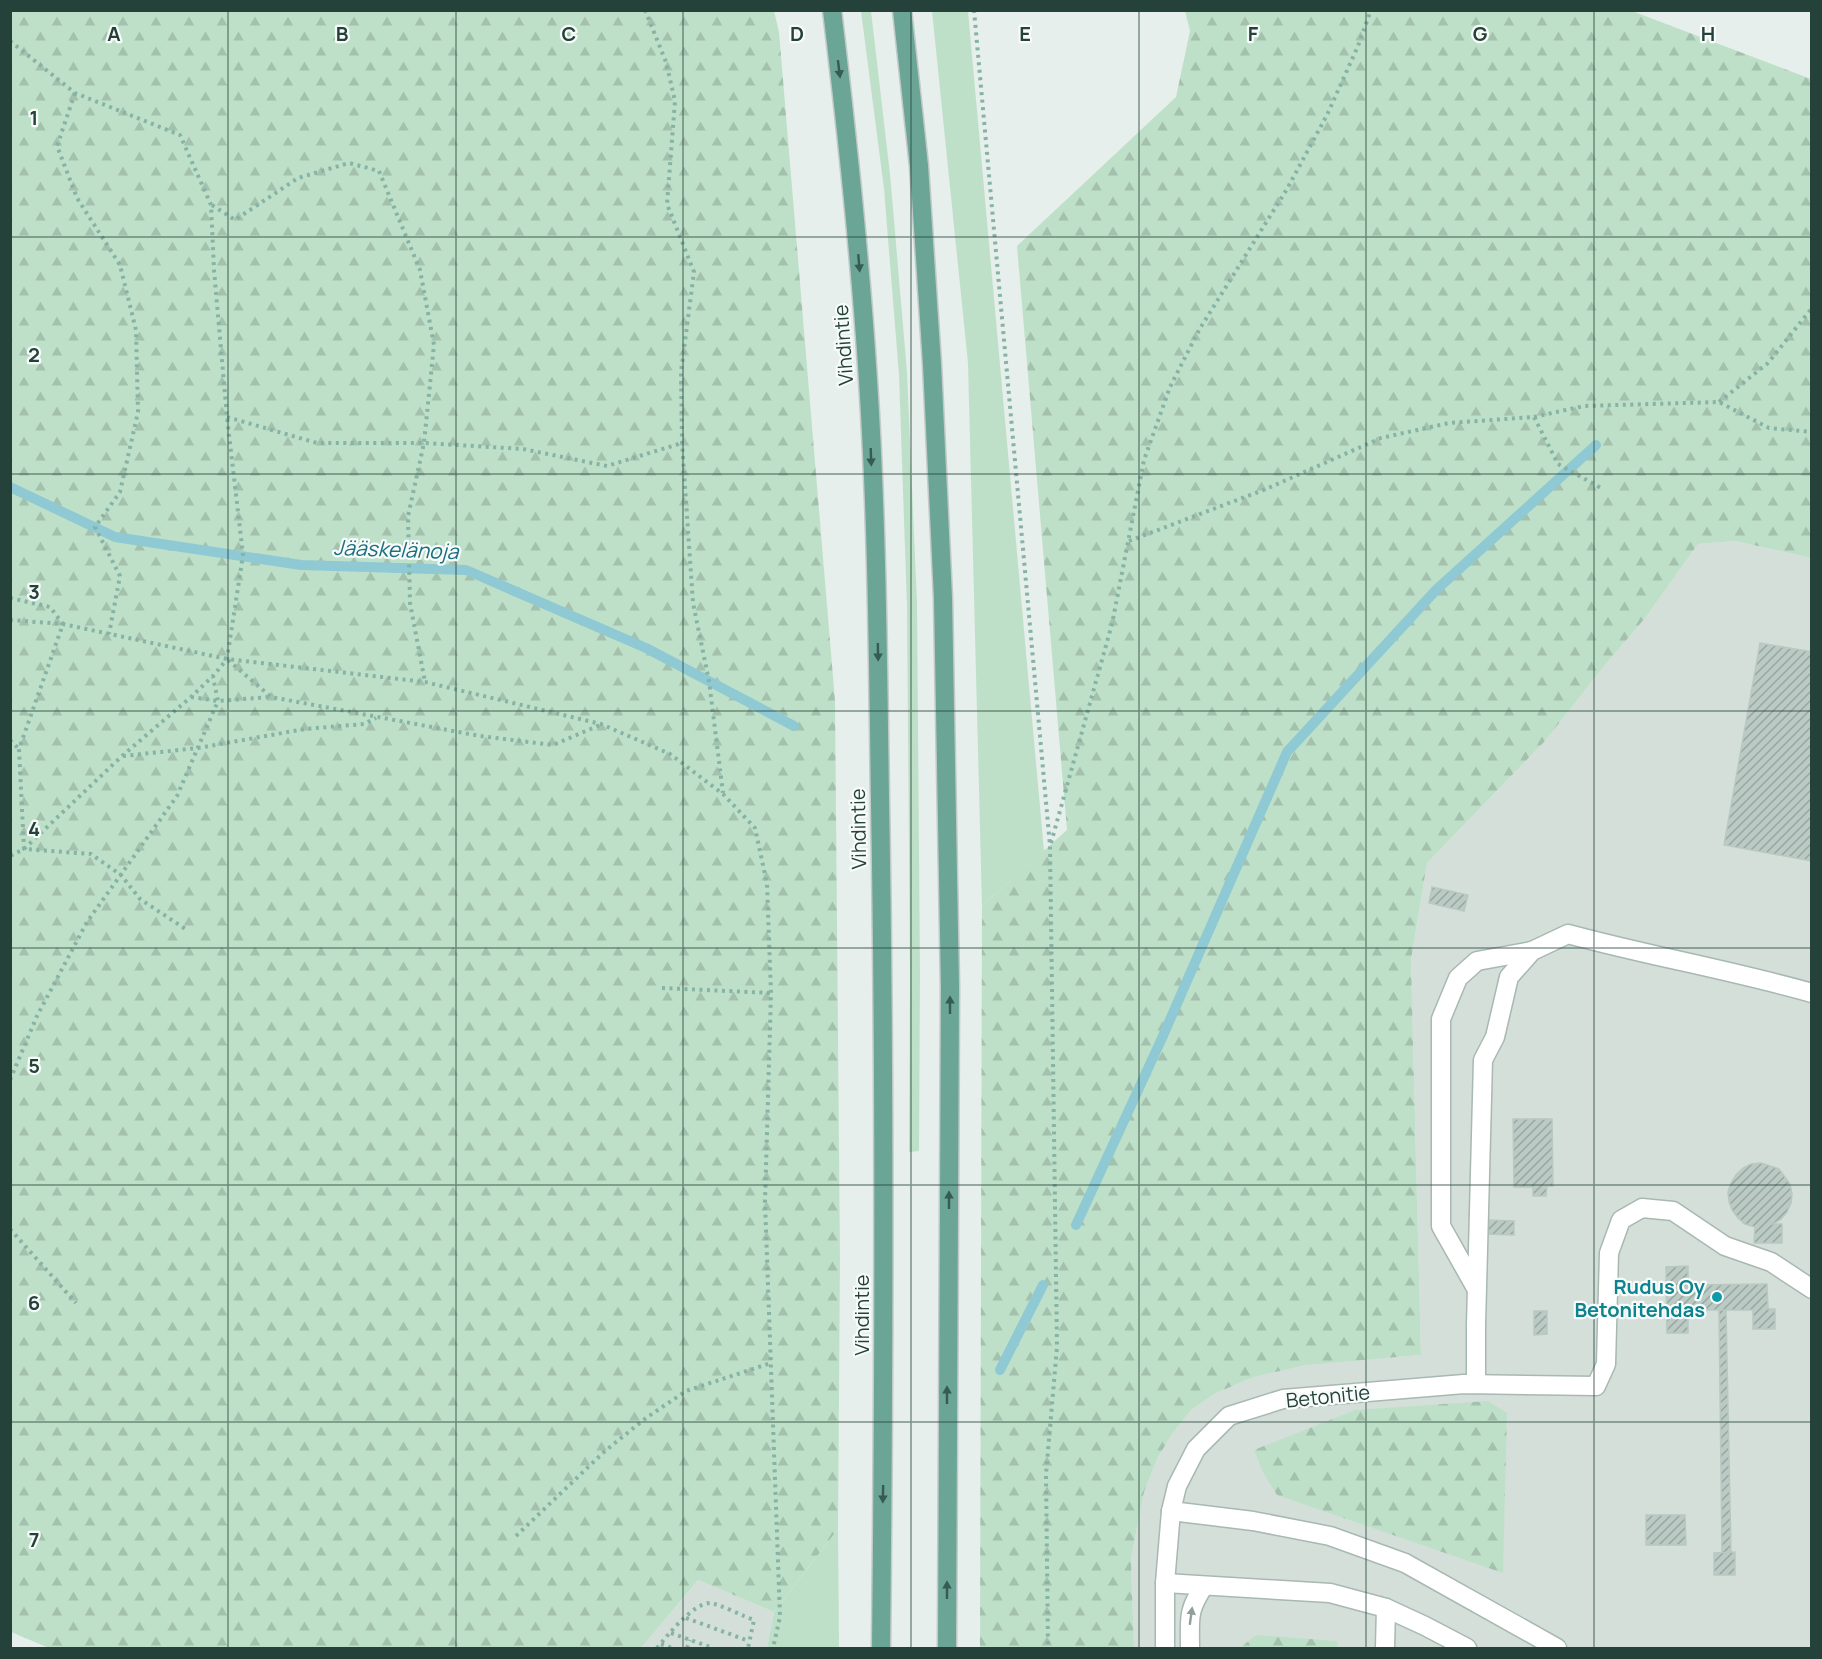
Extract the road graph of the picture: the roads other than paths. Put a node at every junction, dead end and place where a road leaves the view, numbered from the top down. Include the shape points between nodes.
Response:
1 (832, 10) edge
2 (902, 10) edge
3 (1532, 951) junction
4 (1812, 993) edge
5 (1812, 1289) edge
6 (1477, 1290) junction
7 (1470, 1384) junction
8 (1171, 1511) junction
9 (1165, 1584) junction
10 (1204, 1586) junction
11 (1386, 1608) junction
12 (880, 1648) edge
13 (947, 1648) edge
14 (1165, 1648) edge
15 (1190, 1648) edge
16 (1385, 1648) edge
17 (1467, 1648) edge
18 (1557, 1648) edge

1 -> 12 main road, Vihdintie via 853,187 868,381 877,602 884,976
13 -> 2 main road via 950,987 943,598 919,166
3 - 4 street via 1568,934
3 - 6 street via 1509,977 1494,1037 1483,1060
3 - 6 street via 1477,961 1458,978 1441,1019 1441,1226
5 - 7 street, Betonitie via 1771,1262 1725,1246 1673,1211 1642,1208 1621,1220 1609,1254 1606,1364 1596,1386
6 - 7 street
7 - 8 street, Betonitie via 1283,1399 1230,1416 1196,1449 1177,1486
8 - 9 street, Betonitie
8 - 18 street via 1330,1536 1405,1563
9 - 10 street
9 - 14 street, Betonitie
10 - 11 street via 1330,1593
15 -> 10 street via 1190,1612
11 - 16 street
11 - 17 street

